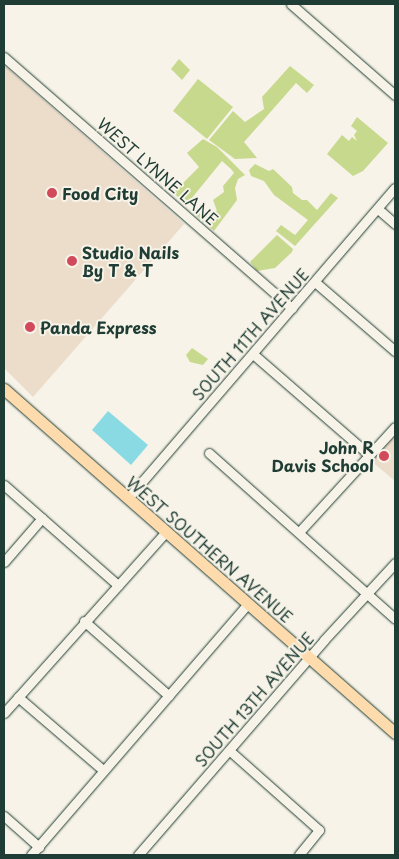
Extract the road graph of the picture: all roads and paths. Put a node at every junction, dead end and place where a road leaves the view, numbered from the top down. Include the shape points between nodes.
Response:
1 (291, 4) edge
2 (4, 56) edge
3 (395, 94) edge
4 (395, 188) edge
5 (378, 209) junction
6 (395, 224) edge
7 (315, 282) junction
8 (292, 308) junction
9 (395, 351) edge
10 (253, 354) junction
11 (4, 389) edge
12 (395, 427) edge
13 (209, 453) dead end
14 (368, 454) junction
15 (4, 485) edge
16 (128, 498) junction
17 (42, 518) junction
18 (300, 531) junction
19 (166, 532) junction
20 (4, 562) edge
21 (395, 563) edge
22 (118, 585) junction
23 (368, 595) junction
24 (248, 604) junction
25 (395, 619) edge
26 (84, 622) junction
27 (309, 658) junction
28 (169, 696) junction
29 (18, 697) junction
30 (4, 713) edge
31 (395, 733) edge
32 (230, 751) junction
33 (104, 771) junction
34 (4, 816) edge
35 (39, 846) junction
36 (32, 855) edge
37 (138, 855) edge
38 (299, 855) edge

1 - 3 street
2 - 8 street, WEST LYNNE LANE
4 - 5 street, SOUTH 11TH AVENUE
5 - 6 street
5 - 7 street, SOUTH 11TH AVENUE
7 - 8 street, SOUTH 11TH AVENUE
7 - 9 street
8 - 10 street, SOUTH 11TH AVENUE
10 - 14 street
10 - 16 street, SOUTH 11TH AVENUE
11 - 16 main road, WEST SOUTHERN AVENUE
12 - 14 street
13 - 18 street
14 - 18 street
15 - 17 street
16 - 19 main road, WEST SOUTHERN AVENUE
17 - 20 street
17 - 22 street
18 - 23 street
19 - 22 street
19 - 24 main road, WEST SOUTHERN AVENUE
21 - 23 street, SOUTH 13TH AVENUE
22 - 26 street
23 - 25 street
23 - 27 street, SOUTH 13TH AVENUE
24 - 27 main road, WEST SOUTHERN AVENUE
24 - 28 street
26 - 28 street
26 - 29 street
27 - 31 main road, WEST SOUTHERN AVENUE
27 - 32 street, SOUTH 13TH AVENUE
28 - 33 street
29 - 30 street
29 - 33 street
32 - 37 street, SOUTH 13TH AVENUE
32 - 38 street via 319,830
33 - 35 street
34 - 35 street
35 - 36 street

